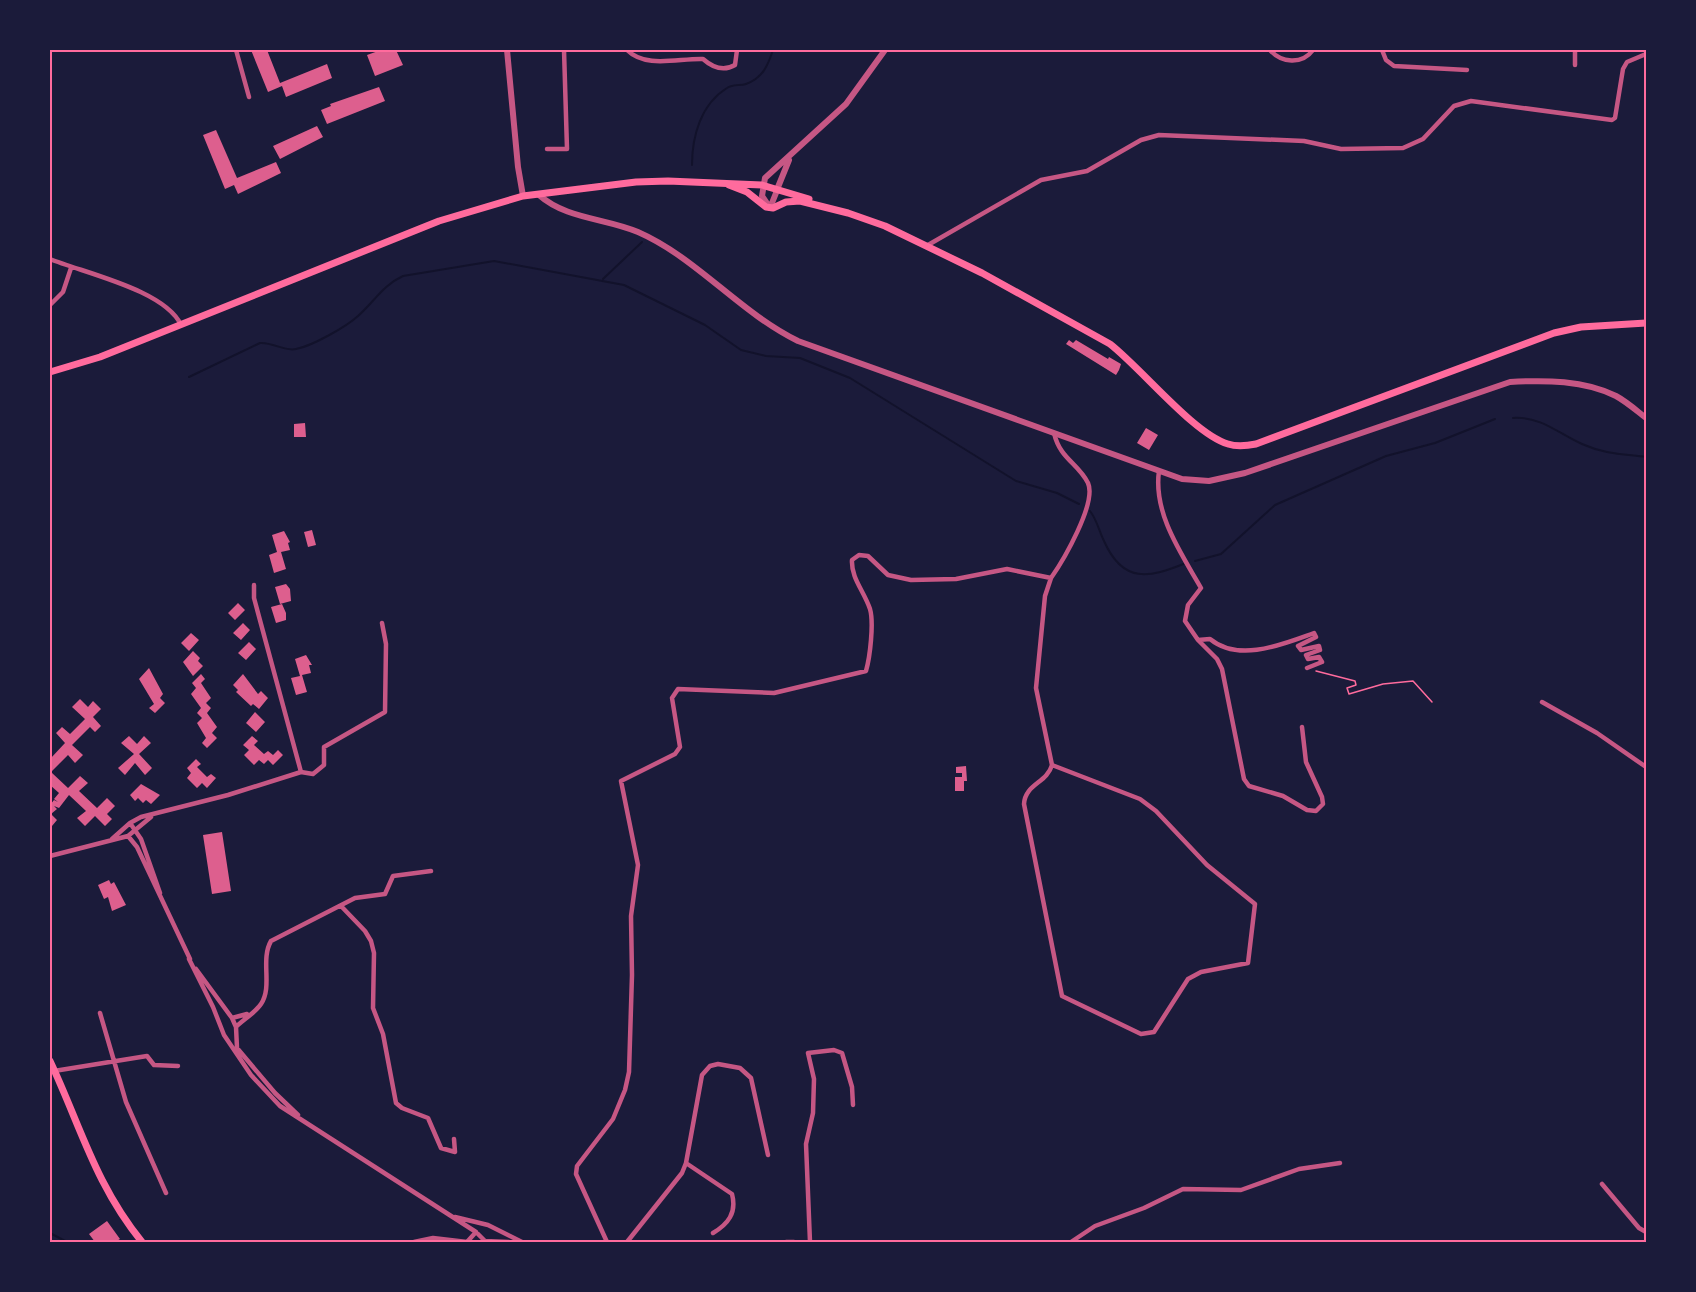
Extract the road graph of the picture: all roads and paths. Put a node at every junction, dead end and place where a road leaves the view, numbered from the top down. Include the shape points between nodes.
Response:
1 (236, 50) edge
2 (507, 50) edge
3 (564, 50) edge
4 (627, 50) edge
5 (738, 50) edge
6 (885, 50) edge
7 (1270, 50) edge
8 (1313, 50) edge
9 (1383, 50) edge
10 (1575, 50) edge
11 (1647, 54) edge
12 (1575, 65) dead end
13 (1467, 70) dead end
14 (249, 97) dead end
15 (547, 149) dead end
16 (791, 157) junction
17 (781, 176) junction
18 (763, 181) junction
19 (729, 185) junction
20 (777, 190) junction
21 (791, 192) junction
22 (539, 195) junction
23 (523, 196) junction
24 (763, 203) junction
25 (819, 204) junction
26 (928, 245) junction
27 (50, 260) edge
28 (71, 268) junction
29 (50, 305) edge
30 (1647, 323) edge
31 (181, 325) junction
32 (50, 372) edge
33 (1647, 418) edge
34 (1054, 433) junction
35 (1159, 471) junction
36 (1051, 578) junction
37 (254, 585) dead end
38 (382, 623) dead end
39 (1198, 639) junction
40 (1307, 668) joint
41 (1432, 702) dead end
42 (1542, 702) dead end
43 (1302, 728) dead end
44 (1052, 765) junction
45 (1647, 767) edge
46 (301, 772) junction
47 (153, 815) junction
48 (130, 823) junction
49 (136, 830) junction
50 (128, 836) junction
51 (112, 839) junction
52 (50, 856) edge
53 (431, 871) dead end
54 (341, 906) junction
55 (167, 915) junction
56 (189, 959) junction
57 (100, 1012) dead end
58 (226, 1012) junction
59 (253, 1012) junction
60 (216, 1016) junction
61 (232, 1017) junction
62 (236, 1027) junction
63 (235, 1035) junction
64 (227, 1037) junction
65 (114, 1060) junction
66 (50, 1061) edge
67 (178, 1066) dead end
68 (54, 1071) junction
69 (853, 1105) dead end
70 (312, 1126) junction
71 (454, 1139) dead end
72 (768, 1155) dead end
73 (687, 1163) junction
74 (1340, 1163) dead end
75 (1602, 1184) dead end
76 (166, 1193) dead end
77 (451, 1216) junction
78 (476, 1232) junction
79 (1647, 1232) edge
80 (713, 1233) dead end
81 (142, 1242) edge
82 (414, 1242) edge
83 (449, 1242) edge
84 (509, 1242) edge
85 (522, 1242) edge
86 (607, 1242) edge
87 (627, 1242) edge
88 (786, 1242) edge
89 (794, 1242) edge
90 (810, 1242) edge
91 (1071, 1242) edge

1 - 14 street
2 - 23 street
3 - 15 street via 567,149
4 - 5 street via 649,60 703,59 724,69 735,65
6 - 16 street via 846,104
7 - 8 street via 1293,61
9 - 13 street via 1386,60 1394,66
10 - 12 street
11 - 26 street via 1628,62 1623,69 1612,120 1471,101 1454,106 1423,139 1403,148 1349,150 1304,141 1159,135 1142,140 1087,171 1041,180
16 - 17 street
16 - 18 street
17 - 20 street
17 - 21 street
18 - 19 main road
18 - 20 main road
18 - 24 street
19 - 22 main road via 636,182
19 - 24 main road
20 - 21 main road
20 - 24 street
20 - 24 street via 764,190
21 - 25 main road
22 - 23 main road
22 - 34 street via 553,207 653,240 756,317 798,341
23 - 31 main road via 439,221
24 - 25 main road
25 - 26 main road
26 - 30 main road via 1110,344 1201,429 1236,446 1266,440 1554,333 1609,324
27 - 28 street
28 - 29 street via 63,292
28 - 31 street via 140,292 167,308
31 - 32 main road
33 - 35 street via 1615,396 1584,386 1542,380 1510,382 1221,480 1188,480
34 - 35 street
34 - 36 street via 1061,453 1086,480 1089,490 1075,537
35 - 39 street via 1157,483 1167,526 1201,588 1188,605 1185,621
36 - 44 street via 1045,596 1036,688
36 - 86 street via 1007,569 956,579 911,580 888,575 868,556 859,555 852,560 851,570 870,610 866,671 774,693 678,689 672,698 680,747 675,754 621,781 638,866 631,916 628,1072 613,1119 577,1166 576,1174
37 - 46 street via 254,598
38 - 46 street via 386,644 385,712 324,747 324,765 313,774
39 - 40 street via 1210,639 1232,649 1262,650 1314,633 1316,637 1298,646 1301,650 1319,646 1320,650 1306,656 1319,657 1322,662
39 - 43 street via 1222,669 1244,779 1249,786 1316,811 1323,804 1322,797 1306,762
40 - 41 path via 1355,681 1356,685 1347,688 1349,694 1383,684 1413,681
42 - 45 street
44 - 44 street via 1049,774 1028,790 1024,804 1062,996 1141,1034 1154,1032 1188,979 1200,972 1248,963 1255,904 1201,859 1140,799
46 - 47 street
47 - 48 street
47 - 49 street
48 - 49 street
48 - 50 street
48 - 51 street
49 - 50 street
49 - 55 street
50 - 51 street
50 - 55 street via 137,847
51 - 52 street
53 - 54 street via 393,876 385,894 355,898
54 - 59 street via 271,941 266,957 265,996
54 - 71 street via 371,941 374,1008 396,1103 428,1118 441,1148 455,1152
55 - 56 street
56 - 58 street
56 - 60 street
57 - 65 street
58 - 60 street
58 - 61 street
59 - 61 street
59 - 62 street
60 - 64 street
61 - 62 street
62 - 63 street
63 - 64 street
63 - 70 street via 240,1052 288,1106
64 - 70 street via 234,1053 265,1092
65 - 67 street via 147,1056 154,1065
65 - 68 street
65 - 76 street via 129,1111
66 - 68 main road
68 - 81 main road via 100,1182
69 - 90 street via 842,1053 808,1053 814,1079 813,1113 806,1144
70 - 77 street
72 - 73 street via 751,1078 740,1068 718,1064 702,1075
73 - 80 street via 732,1194 731,1219
73 - 87 street
74 - 91 street via 1299,1169 1241,1190 1183,1189 1095,1226
75 - 79 street via 1639,1228
77 - 78 street
77 - 85 street via 488,1225
78 - 83 street via 467,1242
78 - 84 street via 485,1241
82 - 83 street via 433,1238
88 - 89 street

